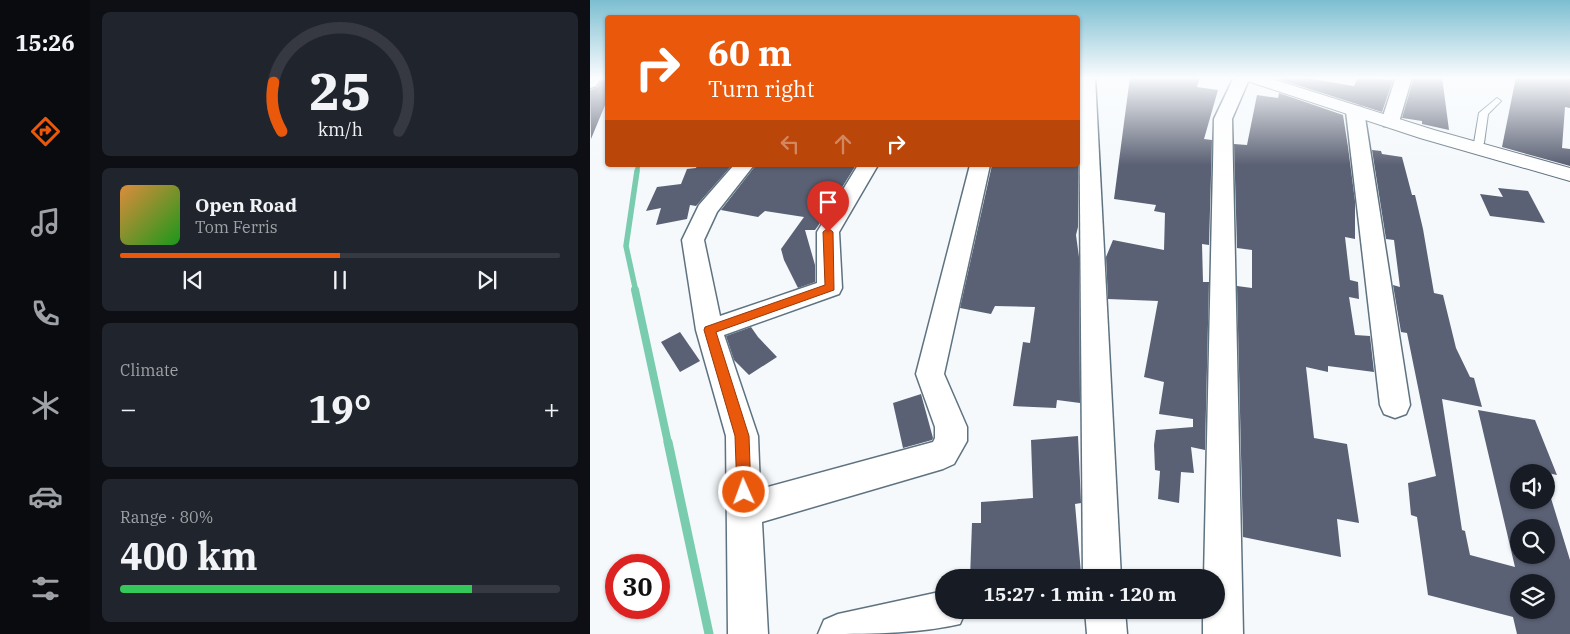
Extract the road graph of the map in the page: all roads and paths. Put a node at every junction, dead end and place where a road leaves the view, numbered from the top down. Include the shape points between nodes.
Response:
1 (1088, 107) edge
2 (1229, 107) edge
3 (1341, 107) edge
4 (1393, 107) edge
5 (1491, 107) edge
6 (1355, 111) junction
7 (1390, 122) junction
8 (1475, 148) junction
9 (742, 167) edge
10 (867, 167) edge
11 (980, 167) edge
12 (1570, 175) edge
13 (709, 330) junction
14 (1395, 406) dead end
15 (744, 510) junction
16 (1100, 569) edge
17 (935, 612) edge
18 (1105, 619) edge
19 (748, 634) edge
20 (838, 634) edge
21 (1107, 634) edge
22 (1223, 634) edge

1 - 16 street
2 - 22 street via 1223,119
3 - 6 street
4 - 7 street
5 - 8 lane via 1484,112 1479,143
6 - 7 street
6 - 14 street
7 - 8 street
8 - 12 street
9 - 13 street via 707,210 693,240
10 - 13 street via 828,232 830,288
11 - 15 street via 930,374 951,427 951,441 943,454
13 - 15 street via 742,436
15 - 19 street
17 - 20 street
18 - 21 street

